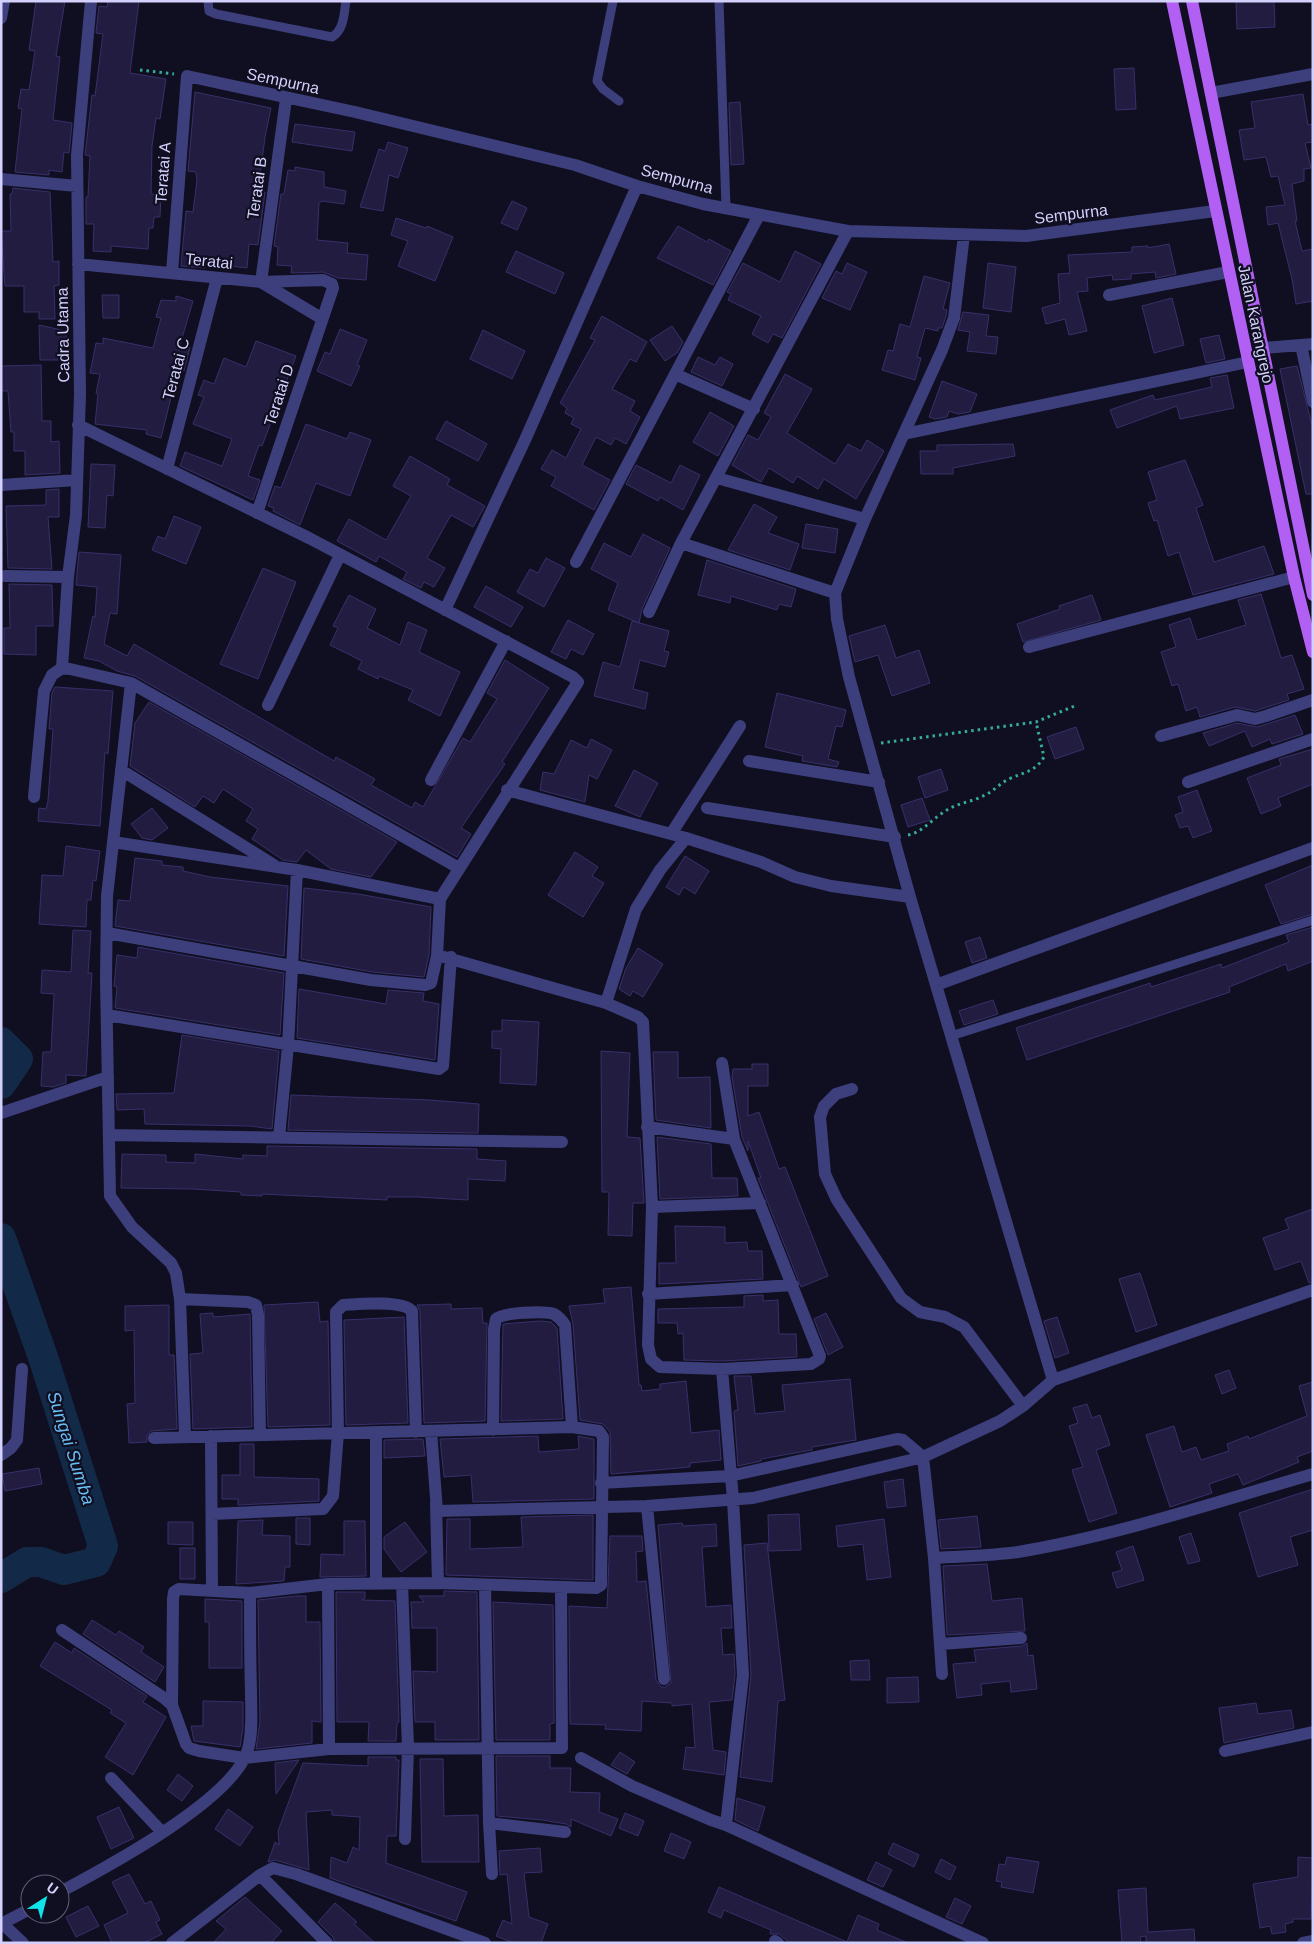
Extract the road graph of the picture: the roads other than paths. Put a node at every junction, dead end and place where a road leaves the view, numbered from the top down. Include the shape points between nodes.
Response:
1 (4, 1) edge
2 (91, 1) edge
3 (208, 1) edge
4 (346, 1) edge
5 (613, 1) edge
6 (719, 1) edge
7 (1172, 1) edge
8 (1192, 1) edge
9 (1, 18) edge
10 (1196, 22) junction
11 (1176, 24) junction
12 (1313, 74) edge
13 (187, 76) joint
14 (1211, 92) junction
15 (286, 99) junction
16 (619, 101) dead end
17 (1, 179) edge
18 (77, 186) junction
19 (637, 186) junction
20 (726, 208) junction
21 (1215, 211) junction
22 (759, 215) junction
23 (848, 230) junction
24 (964, 235) junction
25 (78, 264) junction
26 (1228, 272) junction
27 (172, 273) junction
28 (217, 278) junction
29 (261, 282) junction
30 (333, 288) joint
31 (1109, 296) dead end
32 (322, 318) junction
33 (1307, 344) edge
34 (1263, 348) junction
35 (1248, 362) junction
36 (675, 374) junction
37 (1313, 402) edge
38 (754, 409) junction
39 (78, 425) junction
40 (904, 434) junction
41 (167, 469) junction
42 (717, 478) junction
43 (77, 480) junction
44 (1, 485) edge
45 (257, 512) junction
46 (865, 519) junction
47 (681, 544) junction
48 (340, 555) junction
49 (576, 562) dead end
50 (5, 576) dead end
51 (68, 577) junction
52 (1294, 577) junction
53 (835, 593) junction
54 (1313, 595) edge
55 (445, 610) junction
56 (649, 612) dead end
57 (506, 642) junction
58 (1029, 647) dead end
59 (1313, 652) edge
60 (62, 668) junction
61 (131, 683) junction
62 (1313, 700) edge
63 (268, 705) dead end
64 (740, 726) dead end
65 (1161, 736) dead end
66 (1313, 739) edge
67 (749, 761) dead end
68 (121, 770) junction
69 (431, 780) dead end
70 (879, 782) junction
71 (1188, 782) dead end
72 (507, 790) junction
73 (34, 797) dead end
74 (706, 808) dead end
75 (671, 834) junction
76 (895, 837) junction
77 (686, 838) junction
78 (113, 842) junction
79 (1313, 848) edge
80 (459, 868) junction
81 (280, 869) junction
82 (297, 870) junction
83 (910, 897) junction
84 (440, 899) junction
85 (1313, 920) edge
86 (107, 933) junction
87 (437, 956) junction
88 (451, 958) junction
89 (291, 964) junction
90 (936, 985) junction
91 (606, 1003) junction
92 (107, 1015) junction
93 (951, 1036) junction
94 (288, 1046) junction
95 (722, 1063) dead end
96 (108, 1078) junction
97 (852, 1089) dead end
98 (1, 1113) edge
99 (647, 1128) junction
100 (109, 1134) junction
101 (279, 1137) junction
102 (734, 1139) junction
103 (562, 1142) dead end
104 (760, 1203) junction
105 (652, 1207) junction
106 (793, 1285) junction
107 (1313, 1290) edge
108 (648, 1294) junction
109 (180, 1299) junction
110 (22, 1369) dead end
111 (722, 1369) junction
112 (1053, 1380) junction
113 (1023, 1406) junction
114 (572, 1427) junction
115 (494, 1430) junction
116 (431, 1431) junction
117 (376, 1432) junction
118 (416, 1432) junction
119 (338, 1433) junction
120 (260, 1435) junction
121 (185, 1436) junction
122 (211, 1436) junction
123 (154, 1438) dead end
124 (1, 1455) edge
125 (923, 1457) junction
126 (1313, 1474) edge
127 (730, 1476) junction
128 (602, 1483) junction
129 (436, 1496) junction
130 (733, 1500) junction
131 (647, 1506) junction
132 (602, 1507) junction
133 (212, 1514) junction
134 (934, 1558) junction
135 (376, 1583) junction
136 (402, 1583) junction
137 (438, 1583) junction
138 (328, 1584) junction
139 (485, 1585) junction
140 (561, 1588) junction
141 (212, 1590) junction
142 (250, 1593) junction
143 (62, 1630) dead end
144 (1021, 1638) dead end
145 (941, 1644) junction
146 (942, 1674) dead end
147 (664, 1679) dead end
148 (172, 1705) junction
149 (1313, 1732) edge
150 (408, 1748) junction
151 (488, 1748) junction
152 (329, 1749) junction
153 (1225, 1751) dead end
154 (244, 1758) junction
155 (581, 1758) dead end
156 (111, 1778) dead end
157 (489, 1823) junction
158 (726, 1825) junction
159 (162, 1832) junction
160 (565, 1832) dead end
161 (405, 1839) dead end
162 (492, 1874) dead end
163 (260, 1875) junction
164 (70, 1887) edge
165 (20, 1914) edge
166 (2, 1924) edge
167 (1313, 1941) edge
168 (175, 1942) edge
169 (23, 1943) edge
170 (327, 1943) edge
171 (485, 1943) edge
172 (983, 1943) edge
173 (1304, 1943) edge

1 - 9 street
2 - 18 street, Cadra Utama
3 - 4 lane via 210,11 216,14 332,37 342,26
5 - 16 lane via 597,81 603,90
6 - 20 lane
7 - 11 main road, Jalan Karangrejo
8 - 10 main road, Jalan Karangrejo
10 - 11 main road
10 - 14 main road, Jalan Karangrejo
11 - 21 main road, Jalan Karangrejo
12 - 14 street
13 - 15 street, Sempurna
13 - 27 street, Teratai A
14 - 34 main road, Jalan Karangrejo
15 - 19 street, Sempurna via 355,112 568,163
15 - 29 street, Teratai B
17 - 18 street
18 - 25 street, Cadra Utama
19 - 20 street, Sempurna
19 - 55 street via 525,440
20 - 22 street, Sempurna
21 - 24 street, Sempurna via 1026,236
21 - 26 main road, Jalan Karangrejo
22 - 23 street, Sempurna
22 - 36 street
23 - 24 street, Sempurna
23 - 38 street
24 - 40 street via 954,318
25 - 27 street, Teratai
25 - 39 street, Cadra Utama via 81,344
26 - 31 street
26 - 35 main road, Jalan Karangrejo
27 - 28 street, Teratai
28 - 29 street, Teratai
28 - 41 street, Teratai C
29 - 30 street, Teratai via 323,280 330,281
29 - 32 street
30 - 32 street, Teratai D
32 - 45 street, Teratai D
33 - 34 street
33 - 37 street
34 - 54 main road, Jalan Karangrejo
35 - 40 street
35 - 52 main road, Jalan Karangrejo
36 - 38 street
36 - 49 street
38 - 42 street
39 - 41 street
39 - 43 street, Cadra Utama
40 - 46 street
41 - 45 street
42 - 46 street
42 - 47 street
43 - 44 street
43 - 51 street, Cadra Utama
45 - 48 street
46 - 53 street
47 - 53 street
47 - 56 street
48 - 55 street
48 - 63 street
50 - 51 street
51 - 60 street, Cadra Utama
52 - 58 street
52 - 59 main road, Jalan Karangrejo
53 - 70 street via 849,677
55 - 57 street
57 - 69 street
57 - 72 street via 578,682
60 - 61 street
60 - 73 street via 48,679 44,691
61 - 68 street
61 - 80 street
62 - 65 street via 1255,719 1237,714
64 - 75 street
66 - 71 street
67 - 70 street
68 - 78 street
68 - 81 street
70 - 76 street
72 - 75 street
72 - 80 street
74 - 76 street
75 - 77 street
76 - 83 street
77 - 83 street via 796,877 831,886
77 - 91 street via 660,870 636,909
78 - 81 street
78 - 86 street
79 - 90 street
80 - 84 street
81 - 82 street
82 - 84 street
82 - 89 street
83 - 90 street
84 - 87 street
85 - 93 lane
86 - 89 street
86 - 92 street
87 - 88 street
87 - 89 street via 434,977 431,983 424,985 372,980
88 - 91 street
88 - 94 street via 442,1068
89 - 94 street
90 - 93 street
91 - 99 street via 643,1022
92 - 94 street
92 - 96 street
93 - 112 street
94 - 101 street
95 - 102 street
96 - 98 street
96 - 100 street
97 - 113 street via 836,1094 824,1106 820,1117 825,1174 837,1200 901,1298 920,1312 945,1317 964,1327
99 - 102 street
99 - 105 street
100 - 101 street
100 - 109 street via 110,1196 132,1227 171,1263
101 - 103 street
102 - 104 street
104 - 105 street
104 - 106 street
105 - 108 street
106 - 108 street
106 - 111 street via 820,1359 811,1364
107 - 112 street
108 - 111 street via 648,1345 655,1364 660,1367
109 - 120 street via 256,1305
109 - 121 street
110 - 124 street via 18,1440
111 - 127 street
112 - 113 street
113 - 125 street via 1000,1421
114 - 115 street
114 - 115 street via 565,1325 551,1313 504,1313 496,1319 494,1329
114 - 128 street via 599,1431 603,1436
115 - 116 street
116 - 118 street
116 - 129 street
117 - 118 street
117 - 119 street
117 - 135 street
118 - 119 street via 412,1311 407,1307 364,1304 343,1306 336,1312
119 - 120 street
119 - 133 street via 333,1496 324,1509
120 - 122 street
121 - 122 street
121 - 123 street
122 - 133 street
125 - 127 street via 904,1440 897,1439
125 - 130 street
125 - 134 street
126 - 134 street via 1080,1539 1016,1552
127 - 128 street
127 - 130 street
128 - 132 street
129 - 132 street via 437,1511
129 - 137 street
130 - 131 street
130 - 158 street via 743,1675
131 - 132 street
131 - 147 street
132 - 140 street via 601,1585 588,1589
133 - 141 street
134 - 145 street
135 - 136 street
135 - 138 street
136 - 137 street
136 - 150 street
137 - 139 street
138 - 142 street
138 - 152 street
139 - 140 street
139 - 151 street
140 - 151 street via 562,1748
141 - 142 street
141 - 148 street via 183,1588 174,1592
142 - 154 street via 251,1724
143 - 148 street
144 - 145 street
145 - 146 street
148 - 154 street via 181,1735 189,1748
149 - 153 street
150 - 151 street
150 - 152 street
150 - 161 street
151 - 157 street
152 - 154 street
154 - 159 street via 229,1780 202,1805
155 - 158 street via 632,1786
156 - 159 street
157 - 160 street
157 - 162 street
158 - 172 street
159 - 164 street
163 - 168 street
163 - 170 street
163 - 171 street via 273,1868 283,1870
165 - 166 street
166 - 169 street
167 - 173 street

